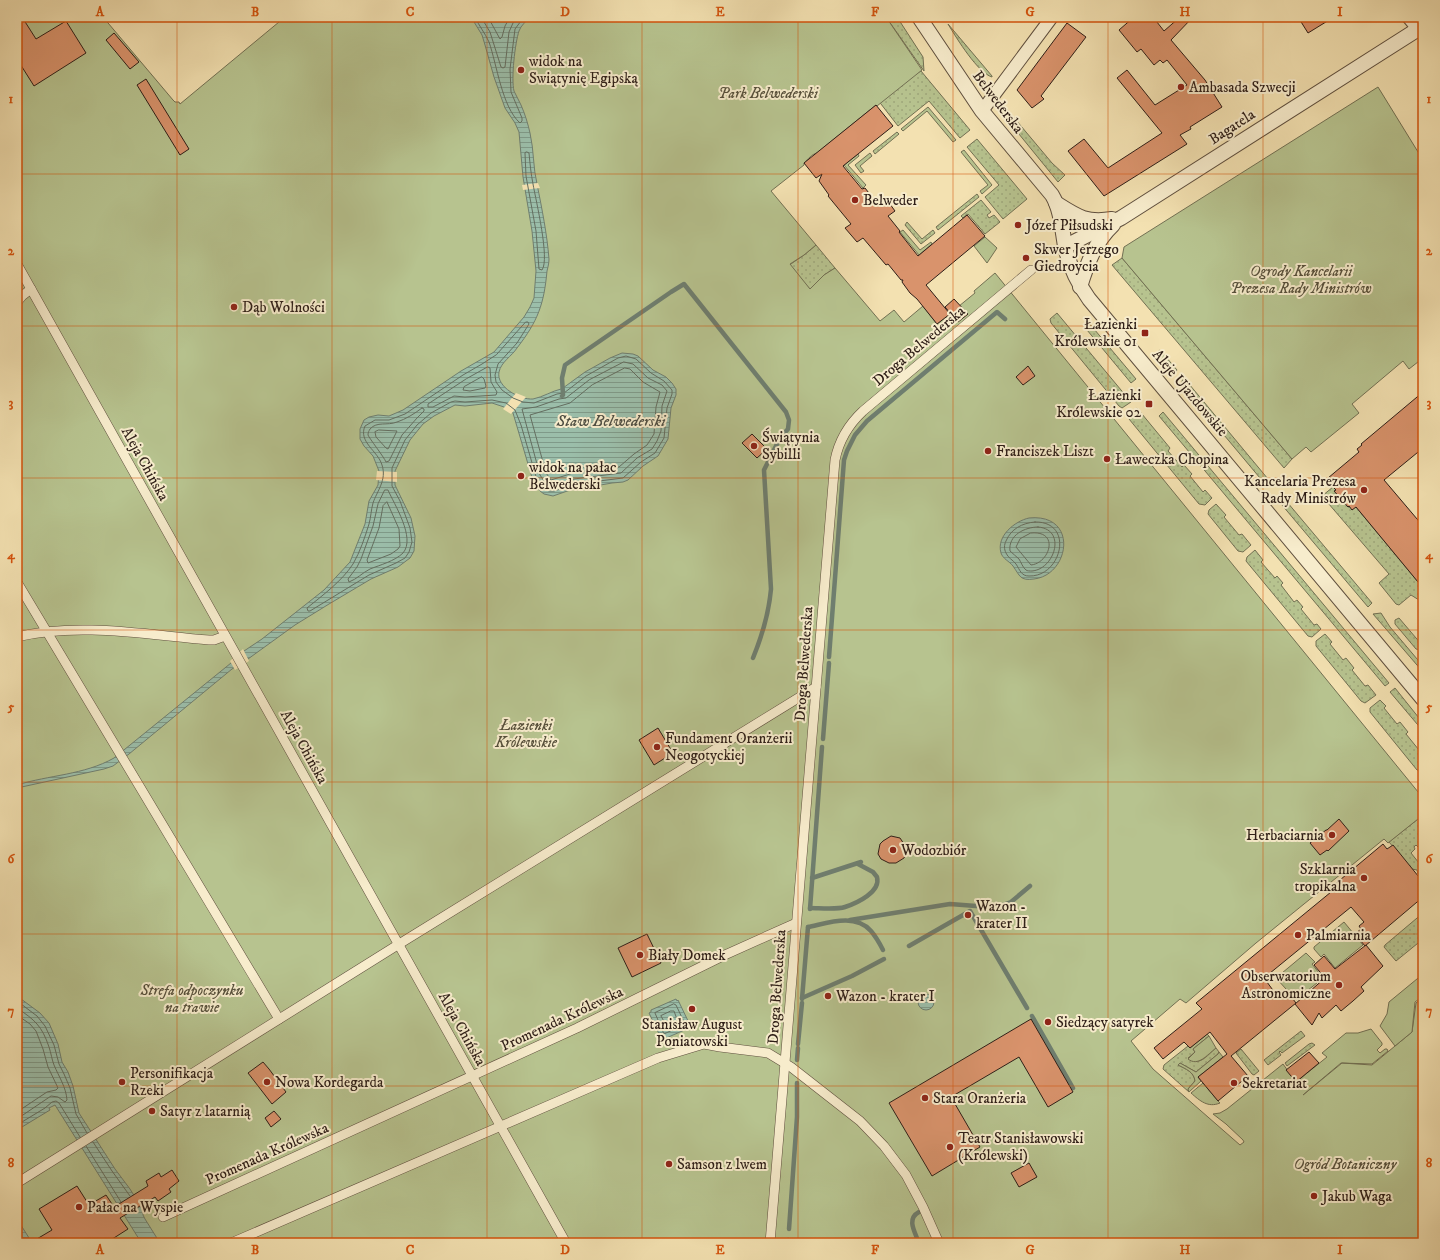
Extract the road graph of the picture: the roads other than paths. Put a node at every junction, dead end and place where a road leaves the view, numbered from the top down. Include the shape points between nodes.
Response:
1 (918, 17) edge
2 (1052, 17) edge
3 (1408, 17) edge
4 (1421, 28) edge
5 (982, 111) junction
6 (1056, 203) junction
7 (1121, 218) junction
8 (1066, 246) junction
9 (17, 264) edge
10 (1031, 270) dead end
11 (1080, 287) junction
12 (31, 289) junction
13 (17, 302) edge
14 (17, 582) edge
15 (47, 631) junction
16 (225, 636) junction
17 (17, 637) edge
18 (816, 687) junction
19 (1423, 699) edge
20 (796, 923) junction
21 (398, 944) junction
22 (279, 1019) junction
23 (785, 1063) junction
24 (472, 1076) junction
25 (500, 1126) junction
26 (17, 1182) edge
27 (163, 1217) dead end
28 (231, 1243) edge
29 (566, 1243) edge
30 (770, 1243) edge
31 (940, 1243) edge

1 - 5 street, Belwederska
2 - 5 street
3 - 4 street
4 - 7 street, Bagatela
5 - 6 street, Belwederska
6 - 7 street via 1089,220
6 - 8 street, Aleje Ujazdowskie
7 - 8 street, Bagatela
7 - 11 street, Bagatela via 1106,232 1096,247 1086,266
8 - 11 street, Aleje Ujazdowskie via 1072,271
9 - 12 street, Aleja Chińska
10 - 18 street, Droga Belwederska via 863,411 852,422 842,439 835,460
11 - 19 street, Aleje Ujazdowskie
12 - 13 street
12 - 16 street, Aleja Chińska
14 - 15 street
15 - 16 street via 108,632 209,640
15 - 17 street
15 - 22 street
16 - 21 street, Aleja Chińska
18 - 20 street, Droga Belwederska
18 - 21 street
20 - 23 street, Droga Belwederska
20 - 24 street, Promenada Królewska
21 - 22 street
21 - 24 street, Aleja Chińska
22 - 26 street
23 - 25 street via 762,1051 720,1048 704,1044 658,1058
23 - 30 street, Droga Belwederska
23 - 31 street via 848,1111 884,1146 906,1175
24 - 25 street, Aleja Chińska
24 - 27 street, Promenada Królewska
25 - 28 street
25 - 29 street, Aleja Chińska

